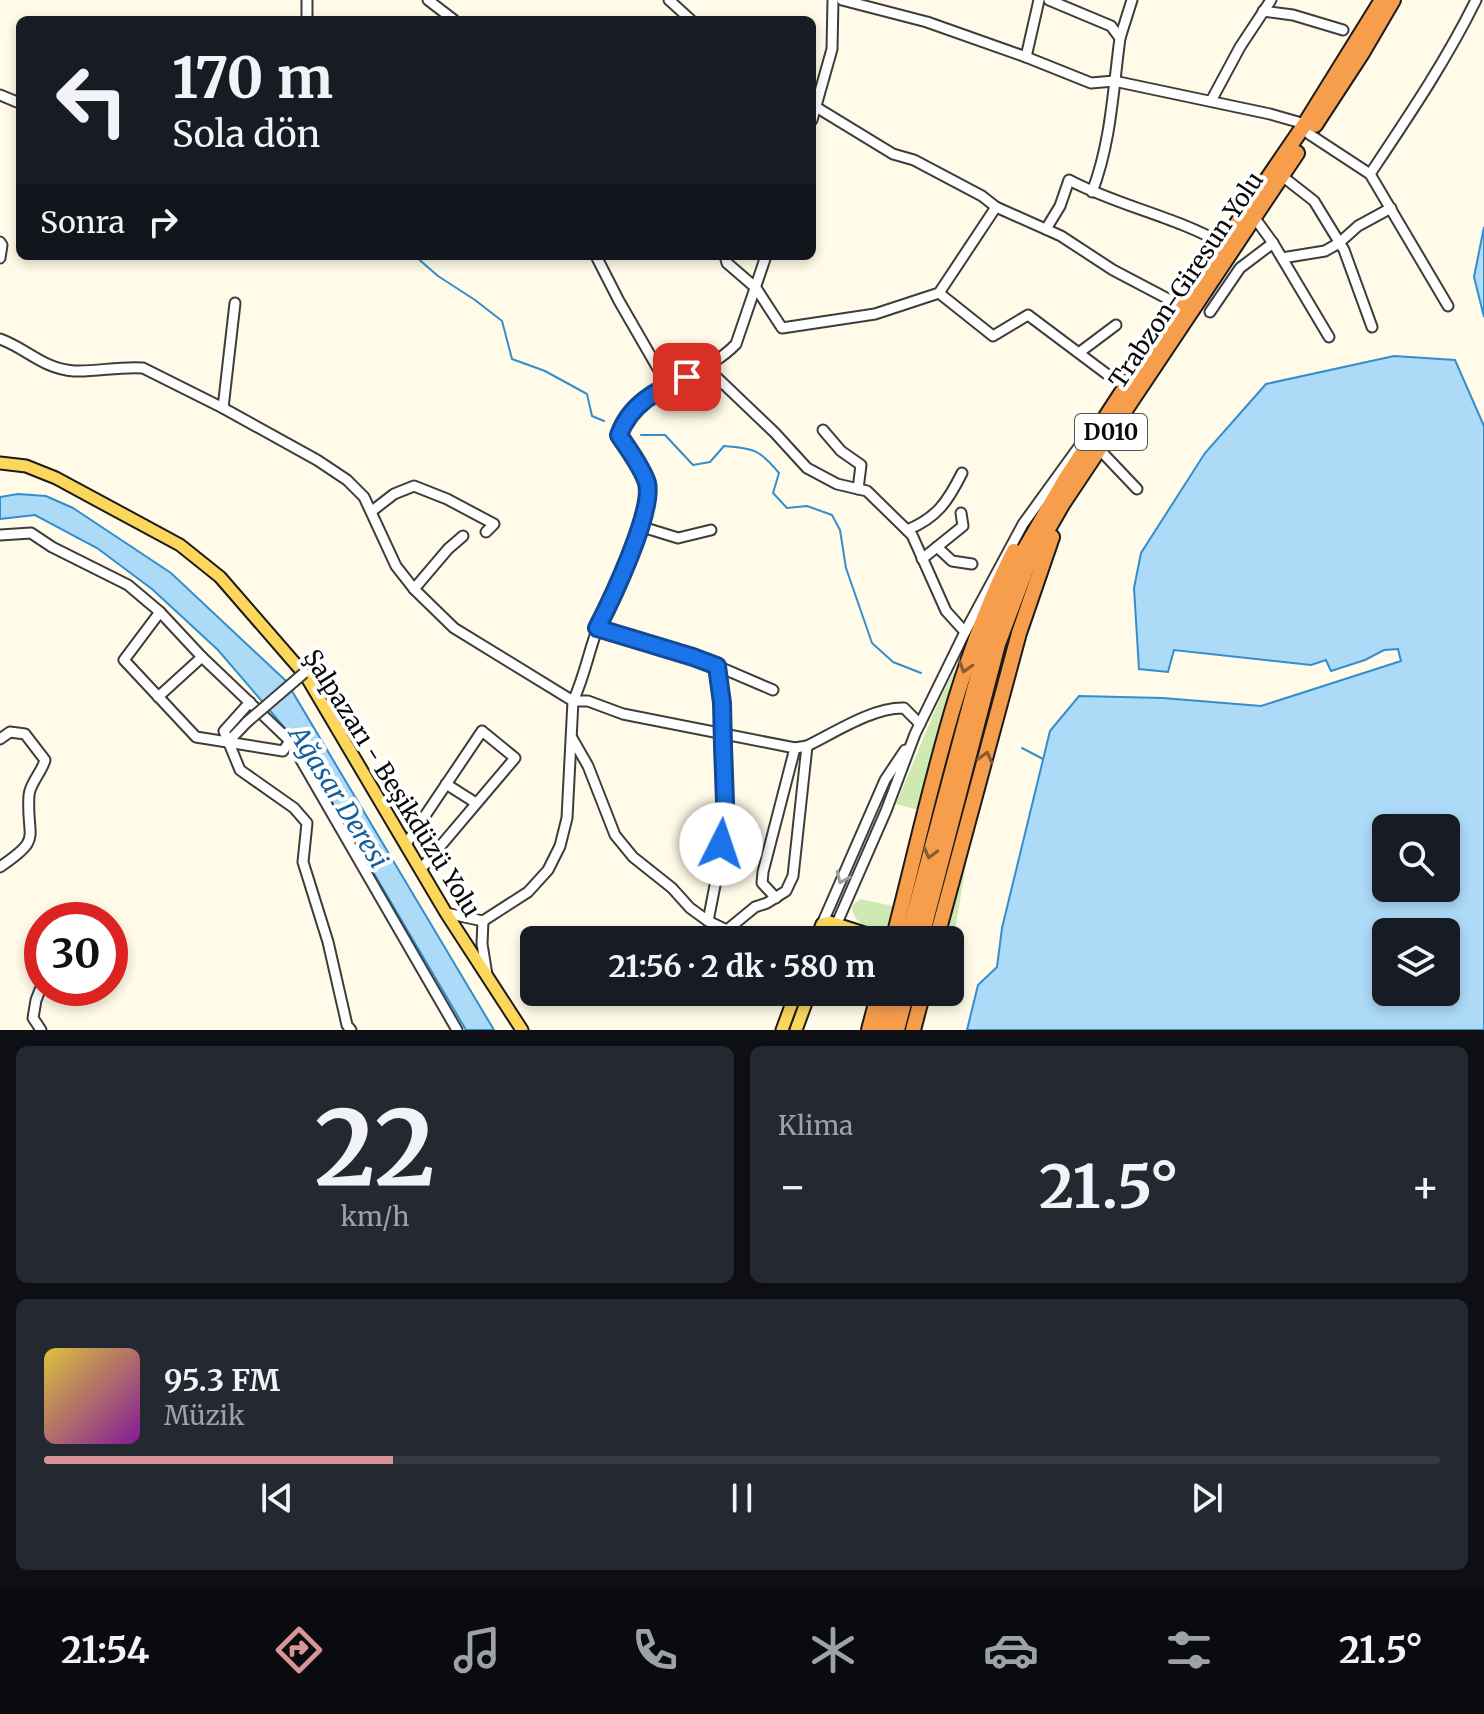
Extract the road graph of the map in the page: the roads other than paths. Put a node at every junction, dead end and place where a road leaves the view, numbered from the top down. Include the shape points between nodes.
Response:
1 (428, 0) edge
2 (669, 0) edge
3 (833, 0) edge
4 (842, 0) edge
5 (1039, 0) edge
6 (1049, 0) edge
7 (1132, 0) edge
8 (1271, 0) edge
9 (1382, 0) edge
10 (1393, 0) edge
11 (1476, 0) edge
12 (1263, 11) junction
13 (447, 16) edge
14 (687, 16) edge
15 (1343, 30) dead end
16 (1120, 38) junction
17 (1026, 57) junction
18 (1114, 81) junction
19 (1211, 101) junction
20 (816, 107) joint
21 (1307, 129) junction
22 (1370, 174) junction
23 (1282, 176) junction
24 (1092, 192) junction
25 (996, 207) junction
26 (1391, 208) junction
27 (1254, 217) junction
28 (1046, 229) junction
29 (0, 242) edge
30 (1273, 243) junction
31 (1339, 243) junction
32 (1223, 244) junction
33 (0, 258) edge
34 (1282, 258) junction
35 (598, 260) edge
36 (726, 260) edge
37 (765, 260) edge
38 (756, 288) junction
39 (939, 293) junction
40 (1170, 300) dead end
41 (235, 303) dead end
42 (1448, 306) dead end
43 (1210, 312) dead end
44 (1116, 325) dead end
45 (1372, 327) dead end
46 (1329, 337) dead end
47 (0, 339) edge
48 (1080, 352) junction
49 (707, 368) junction
50 (1128, 383) junction
51 (668, 386) junction
52 (223, 408) junction
53 (823, 430) dead end
54 (1086, 437) junction
55 (1099, 449) junction
56 (0, 463) edge
57 (962, 473) dead end
58 (858, 489) junction
59 (1137, 489) dead end
60 (1063, 503) junction
61 (372, 511) junction
62 (961, 513) dead end
63 (639, 526) junction
64 (711, 530) dead end
65 (907, 530) junction
66 (486, 532) dead end
67 (0, 535) edge
68 (463, 536) dead end
69 (937, 547) junction
70 (922, 559) junction
71 (972, 564) dead end
72 (414, 589) junction
73 (160, 612) junction
74 (597, 628) junction
75 (965, 632) junction
76 (202, 657) junction
77 (717, 666) junction
78 (304, 673) junction
79 (773, 690) dead end
80 (158, 697) junction
81 (573, 701) junction
82 (250, 702) junction
83 (918, 729) junction
84 (721, 734) junction
85 (572, 738) junction
86 (0, 739) edge
87 (290, 741) junction
88 (228, 742) junction
89 (807, 746) junction
90 (795, 748) junction
91 (446, 784) junction
92 (476, 803) junction
93 (406, 844) junction
94 (0, 867) edge
95 (421, 869) junction
96 (776, 898) junction
97 (923, 907) junction
98 (446, 913) junction
99 (483, 921) junction
100 (708, 921) junction
101 (822, 924) joint
102 (836, 924) junction
103 (719, 926) edge
104 (732, 926) edge
105 (842, 926) edge
106 (897, 926) edge
107 (914, 926) edge
108 (922, 926) edge
109 (940, 926) edge
110 (488, 979) junction
111 (35, 1006) edge
112 (791, 1006) edge
113 (805, 1006) edge
114 (875, 1006) edge
115 (895, 1006) edge
116 (898, 1006) edge
117 (919, 1006) edge
118 (895, 1010) junction
119 (41, 1030) edge
120 (351, 1030) edge
121 (457, 1030) edge
122 (522, 1030) edge
123 (782, 1030) edge
124 (796, 1030) edge
125 (869, 1030) edge
126 (883, 1030) edge
127 (897, 1030) edge
128 (913, 1030) edge

1 - 13 street
2 - 14 street
3 - 20 street via 832,49
4 - 17 street via 927,22
5 - 17 street
6 - 16 street via 1111,26
7 - 16 street
8 - 12 street
9 - 21 highway, Trabzon-Giresun Yolu / D010
10 - 21 highway, Trabzon-Giresun Yolu / D010
11 - 22 street
12 - 15 street
12 - 19 street
16 - 18 street
17 - 18 street via 1091,83
18 - 19 street
18 - 24 street via 1110,128
19 - 21 street via 1270,114
20 - 25 street
21 - 22 street
21 - 23 highway, Trabzon-Giresun Yolu / D010
21 - 32 highway, Trabzon-Giresun Yolu / D010
22 - 26 street
23 - 27 highway, Trabzon-Giresun Yolu / D010
23 - 31 street via 1314,201
24 - 28 street via 1069,180
24 - 32 street
25 - 28 street
25 - 39 street
26 - 31 street
26 - 42 street
27 - 30 street
27 - 55 highway, Trabzon-Giresun Yolu / D010
28 - 40 street
29 - 33 street
30 - 34 street
30 - 43 street via 1240,268
31 - 34 street via 1325,251
31 - 45 street
32 - 50 highway, Trabzon-Giresun Yolu / D010
34 - 46 street
35 - 51 street
36 - 38 street
37 - 38 street
38 - 39 street via 782,328 875,314
38 - 49 street via 736,344
39 - 48 street via 993,336 1028,315
41 - 52 street
44 - 48 street
47 - 52 street via 28,356 73,371 143,368
48 - 50 street via 1116,381
49 - 51 street
49 - 58 street via 807,468
50 - 54 highway
50 -> 97 highway, Trabzon-Giresun Yolu / D010 via 1020,557 987,641
51 - 63 street via 625,418 619,435 647,484
52 - 61 street via 347,480
53 - 58 street via 861,465
54 - 75 street via 1023,524
54 -> 106 highway via 1025,530 973,642
55 - 59 street
55 - 60 highway, Trabzon-Giresun Yolu / D010
56 - 78 main road, Şalpazarı - Beşikdüzü Yolu via 56,478 180,545 220,577
57 - 65 street via 947,502
58 - 65 street via 867,491
60 - 97 highway, Trabzon-Giresun Yolu / D010 via 1029,562 998,644
109 -> 60 highway via 1019,633
61 - 66 street via 414,486 494,524
61 - 72 street via 396,566
62 - 69 street via 963,526
63 - 64 street via 678,538
63 - 74 street
65 - 70 street
67 - 73 street via 31,533 128,585
68 - 72 street
69 - 70 street
69 - 71 street via 952,561
70 - 75 street via 946,611
72 - 81 street via 454,628
73 - 76 street
73 - 80 street via 124,660
74 - 77 street
74 - 81 street
75 - 83 street
76 - 80 street
76 - 82 street
77 - 79 street
77 - 84 street
78 - 88 street, bridge
78 - 93 main road, Şalpazarı - Beşikdüzü Yolu
80 - 88 street via 196,737
81 - 84 street
81 - 85 street
82 - 87 street
82 - 88 street via 224,731
83 - 89 street via 904,708 894,708
83 -> 101 street via 885,780
83 - 102 street
84 - 90 street
84 - 100 street via 725,802
85 - 99 street via 560,846 528,892
85 - 100 street via 615,835
86 - 94 street via 10,732 25,734 45,760 29,791 30,842
87 - 88 street via 283,751
87 - 121 street
88 - 120 street via 240,770 307,823 303,862
89 - 90 street
89 - 96 street via 793,876
90 - 96 street via 763,872 762,883
91 - 92 street
91 - 92 street via 482,731 515,758
91 - 93 street
92 - 95 street
93 - 95 main road, Şalpazarı - Beşikdüzü Yolu
95 - 98 main road, Şalpazarı - Beşikdüzü Yolu
96 - 104 street
97 - 107 highway, D010
97 - 108 highway, D010
98 - 99 street
98 - 110 main road, Şalpazarı - Beşikdüzü Yolu
99 - 110 street
100 - 103 street
101 - 102 main road
102 - 105 main road
110 - 122 main road, Şalpazarı - Beşikdüzü Yolu
111 - 119 street via 33,1018
112 - 123 main road
113 - 124 main road
114 - 125 highway
115 - 118 highway
116 - 118 highway
117 - 128 highway
118 - 126 highway
118 - 127 highway

